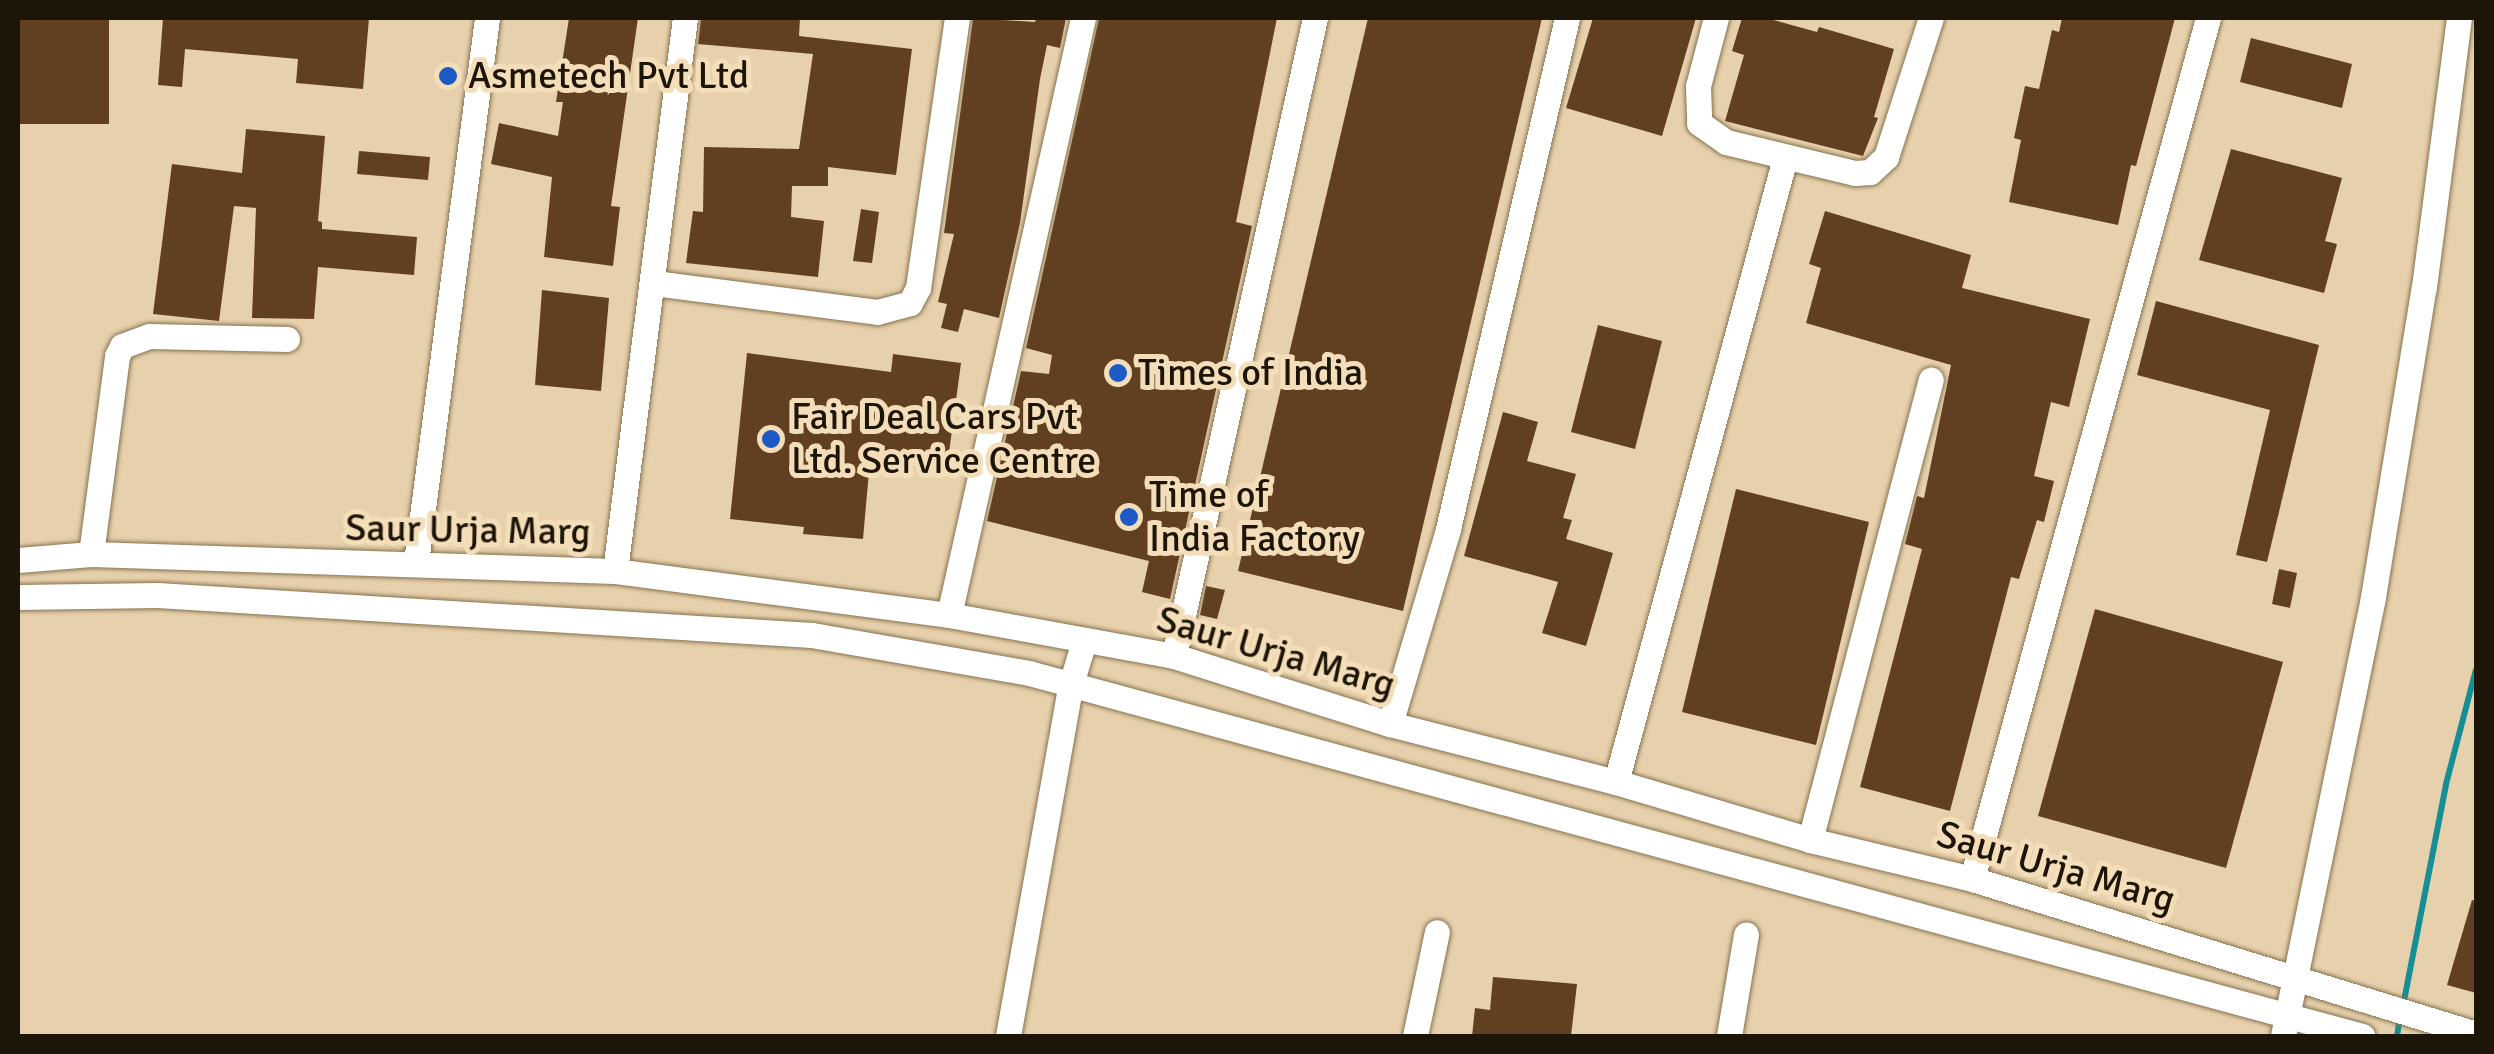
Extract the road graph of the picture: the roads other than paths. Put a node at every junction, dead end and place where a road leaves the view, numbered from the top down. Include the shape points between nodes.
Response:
1 (487, 18) edge
2 (685, 18) edge
3 (957, 18) edge
4 (1083, 18) edge
5 (1314, 18) edge
6 (1566, 18) edge
7 (1716, 18) edge
8 (1932, 18) edge
9 (2208, 18) edge
10 (2460, 18) edge
11 (1786, 158) junction
12 (654, 283) junction
13 (287, 339) dead end
14 (1930, 380) dead end
15 (91, 554) junction
16 (18, 560) edge
17 (416, 562) junction
18 (615, 571) junction
19 (18, 598) edge
20 (949, 616) junction
21 (1084, 641) junction
22 (1174, 656) junction
23 (1071, 684) junction
24 (1390, 724) junction
25 (1616, 782) junction
26 (1810, 840) junction
27 (1972, 879) junction
28 (1436, 932) dead end
29 (1746, 934) dead end
30 (2296, 978) junction
31 (2285, 1026) edge
32 (2476, 1034) edge
33 (2356, 1035) edge
34 (1008, 1036) edge
35 (1415, 1036) edge
36 (1730, 1036) edge

1 - 17 street
2 - 12 street
3 - 12 street via 918,288 910,302 877,312
4 - 20 street
5 - 22 street
6 - 24 street via 1448,529
7 - 11 street via 1698,86 1699,123 1726,142
8 - 11 street via 1880,167 1855,173
9 - 27 street
10 - 30 street via 2373,597
11 - 25 street
12 - 18 street
13 - 15 street via 150,336 122,346
14 - 26 street
15 - 16 street, Saur Urja Marg
15 - 17 street, Saur Urja Marg
17 - 18 street, Saur Urja Marg
18 - 20 street, Saur Urja Marg
19 - 23 street, Saur Urja Marg via 158,595 812,635
20 - 21 street, Saur Urja Marg
21 - 22 street, Saur Urja Marg
21 - 23 street
22 - 24 street, Saur Urja Marg
23 - 31 street, Saur Urja Marg
23 - 34 street
24 - 25 street, Saur Urja Marg
25 - 26 street, Saur Urja Marg
26 - 27 street, Saur Urja Marg
27 - 30 street, Saur Urja Marg
28 - 35 street
29 - 36 street
30 - 31 street
30 - 32 street, Saur Urja Marg
31 - 33 street, Saur Urja Marg

